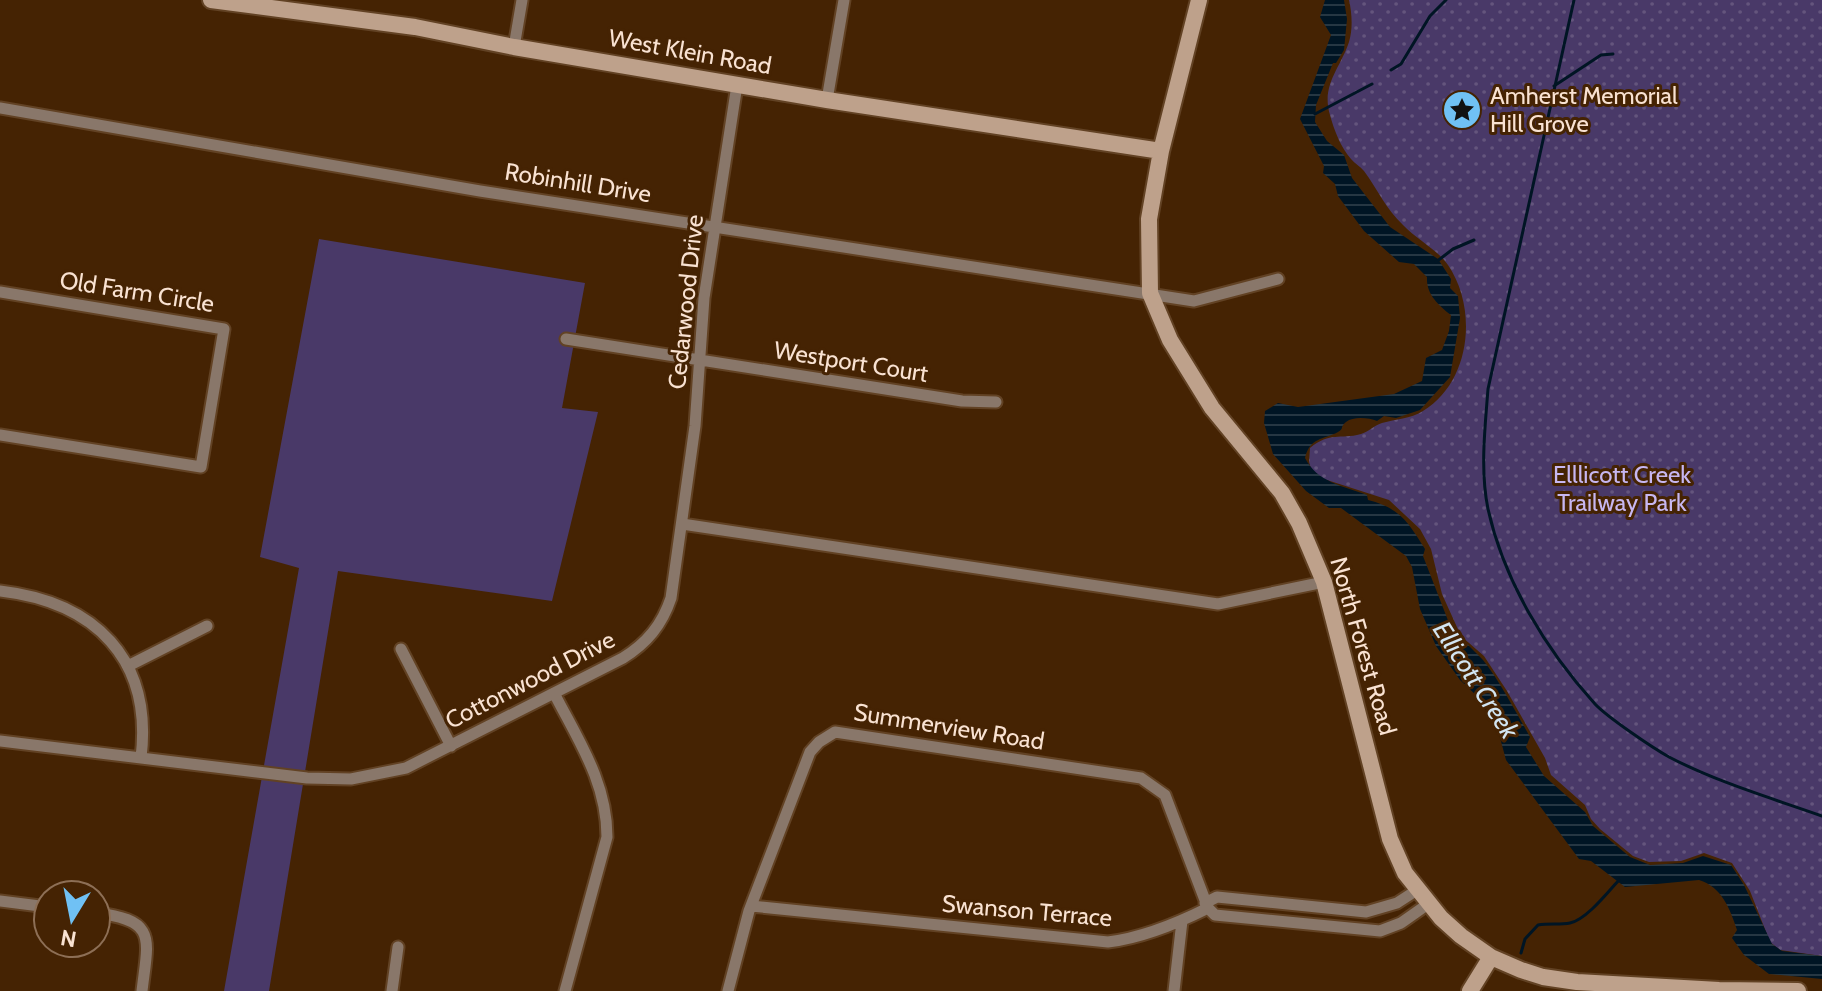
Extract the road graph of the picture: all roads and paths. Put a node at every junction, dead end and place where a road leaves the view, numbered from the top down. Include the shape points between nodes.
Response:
1 (211, 0) edge
2 (522, 0) edge
3 (844, 0) edge
4 (1199, 0) edge
5 (514, 47) junction
6 (737, 85) junction
7 (827, 100) junction
8 (0, 108) edge
9 (1161, 151) junction
10 (715, 226) junction
11 (1278, 279) dead end
12 (0, 292) edge
13 (1150, 293) junction
14 (566, 339) dead end
15 (700, 361) junction
16 (996, 402) dead end
17 (0, 435) edge
18 (682, 524) junction
19 (1324, 582) junction
20 (0, 591) edge
21 (207, 626) dead end
22 (401, 649) dead end
23 (128, 666) junction
24 (554, 693) junction
25 (0, 741) edge
26 (451, 746) junction
27 (141, 758) junction
28 (1417, 890) junction
29 (0, 901) edge
30 (1428, 904) junction
31 (32, 905) edge
32 (751, 906) junction
33 (1206, 906) junction
34 (112, 916) edge
35 (1182, 921) junction
36 (398, 947) dead end
37 (1491, 957) junction
38 (1627, 988) edge
39 (142, 991) edge
40 (392, 991) edge
41 (565, 991) edge
42 (728, 991) edge
43 (1174, 991) edge
44 (1470, 991) edge
45 (1798, 991) edge

1 - 5 street, West Klein Road via 415,27
2 - 5 street
3 - 7 street
4 - 9 street, North Forest Road
5 - 6 street, West Klein Road
6 - 7 street, West Klein Road
6 - 10 street, Cedarwood Drive
7 - 9 street, West Klein Road
8 - 10 street, Robinhill Drive
9 - 13 street, North Forest Road via 1149,219
10 - 13 street, Robinhill Drive
10 - 15 street, Cedarwood Drive
11 - 13 street, Robinhill Drive via 1194,301
12 - 17 street, Old Farm Circle via 224,329 201,467
13 - 19 street, North Forest Road via 1170,340 1212,408 1282,493
14 - 15 street, Westport Court
15 - 16 street, Westport Court
15 - 18 street, Cedarwood Drive
18 - 19 street via 1218,604
18 - 24 street, Cottonwood Drive via 671,598 653,633 623,658
19 - 28 street, North Forest Road via 1390,839
20 - 23 street via 48,600 80,614 107,637
21 - 23 street
22 - 26 street
23 - 27 street via 143,714
24 - 26 street, Cottonwood Drive
24 - 41 street via 599,783 607,816 607,837
25 - 27 street, Cottonwood Drive
26 - 27 street, Cottonwood Drive via 406,768 351,779
28 - 30 street, North Forest Road
28 - 33 street, Swanson Terrace via 1397,903 1366,912 1217,897
29 - 31 street
30 - 33 street via 1380,931 1215,915
30 - 37 street, North Forest Road
32 - 33 street, Summerview Road via 810,752 826,736 841,732 1141,778 1165,795
32 - 35 street, Swanson Terrace via 1108,942 1130,940
32 - 42 street, Summerview Road
33 - 35 street, Swanson Terrace
34 - 39 street via 128,919 148,940
35 - 43 street
36 - 40 street
37 - 38 street, North Forest Road via 1559,980
37 - 44 street
38 - 45 street, North Forest Road

